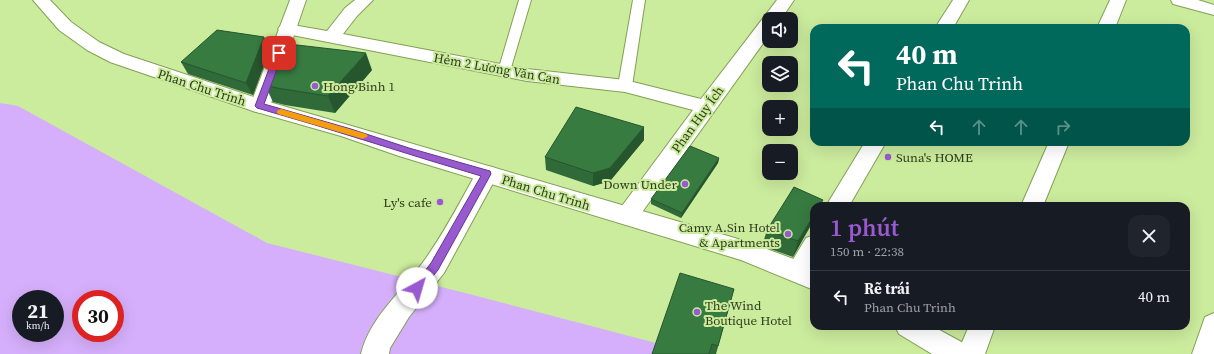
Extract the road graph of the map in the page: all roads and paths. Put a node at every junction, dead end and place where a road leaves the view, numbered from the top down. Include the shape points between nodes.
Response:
1 (41, 0) edge
2 (298, 0) edge
3 (365, 0) edge
4 (525, 0) edge
5 (639, 0) edge
6 (786, 0) edge
7 (961, 0) edge
8 (1118, 0) edge
9 (1179, 0) edge
10 (1214, 10) edge
11 (777, 12) edge
12 (946, 24) edge
13 (1108, 24) edge
14 (287, 29) junction
15 (762, 32) edge
16 (331, 38) junction
17 (504, 71) junction
18 (625, 86) junction
19 (260, 106) junction
20 (706, 107) junction
21 (874, 146) edge
22 (1057, 146) edge
23 (487, 174) junction
24 (840, 202) edge
25 (1034, 202) edge
26 (627, 216) junction
27 (810, 260) edge
28 (806, 275) edge
29 (1214, 325) edge
30 (915, 330) edge
31 (980, 330) edge
32 (375, 354) edge
33 (956, 354) edge
34 (971, 354) edge
35 (1206, 354) edge

1 - 19 street, Phan Chu Trinh via 65,26 93,46 152,70
2 - 14 street
3 - 16 street via 351,12
4 - 17 lane
5 - 18 lane
6 - 11 street
7 - 12 street
8 - 13 street
9 - 10 street
14 - 16 street, Hẻm 2 Lương Văn Can
14 - 19 street
15 - 20 street, Phan Huy Ích
16 - 17 street, Hẻm 2 Lương Văn Can
17 - 18 street, Hẻm 2 Lương Văn Can
18 - 20 street, Hẻm 2 Lương Văn Can
19 - 23 street, Phan Chu Trinh
20 - 26 street, Phan Huy Ích
21 - 24 street
22 - 25 street
23 - 26 street, Phan Chu Trinh
23 - 32 street via 435,266 400,309 377,344
26 - 28 street, Phan Chu Trinh via 745,251
27 - 28 street
29 - 35 street
30 - 33 street
31 - 34 street

